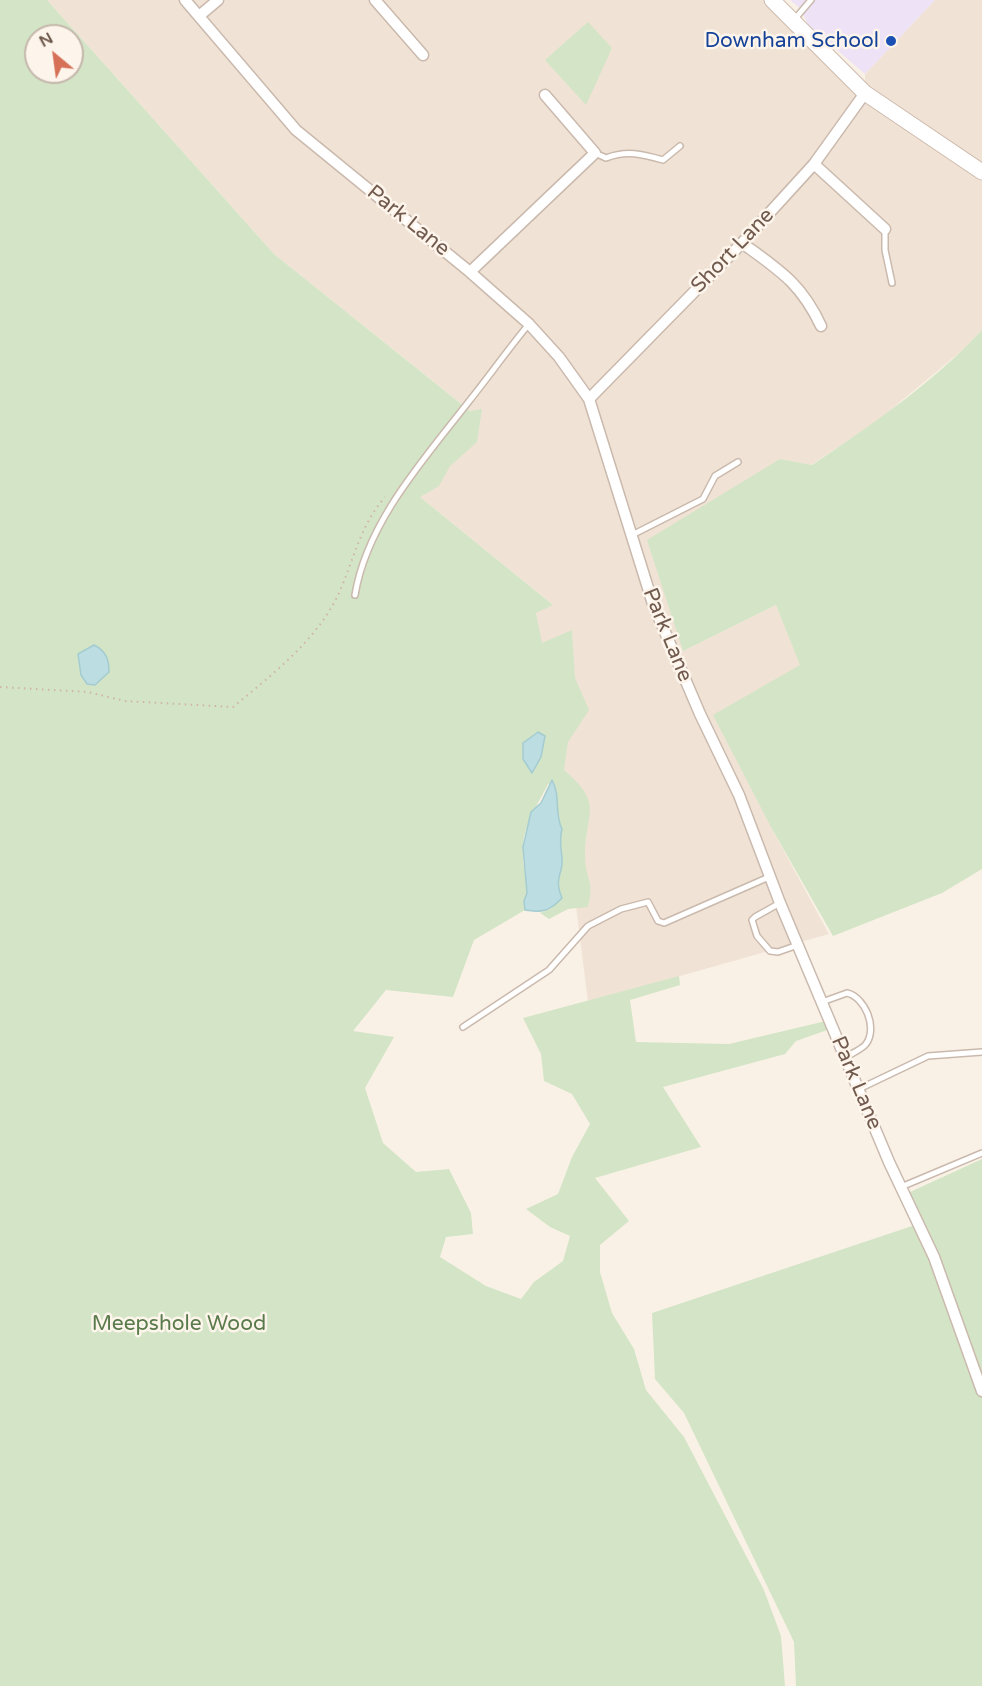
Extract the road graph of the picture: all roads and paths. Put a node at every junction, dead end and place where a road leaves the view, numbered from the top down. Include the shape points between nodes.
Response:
1 (185, 0) edge
2 (218, 0) edge
3 (375, 0) edge
4 (772, 0) edge
5 (811, 0) edge
6 (199, 16) junction
7 (793, 21) junction
8 (423, 55) dead end
9 (865, 93) junction
10 (545, 95) dead end
11 (681, 146) dead end
12 (595, 153) junction
13 (814, 164) junction
14 (982, 172) edge
15 (885, 229) joint
16 (742, 243) junction
17 (470, 272) junction
18 (892, 283) dead end
19 (529, 324) junction
20 (821, 326) dead end
21 (589, 399) junction
22 (738, 462) dead end
23 (388, 493) dead end
24 (632, 535) junction
25 (355, 595) dead end
26 (0, 687) edge
27 (771, 877) junction
28 (780, 903) junction
29 (798, 945) junction
30 (822, 1002) junction
31 (463, 1027) dead end
32 (982, 1052) edge
33 (846, 1057) junction
34 (859, 1089) junction
35 (982, 1153) edge
36 (901, 1187) junction
37 (982, 1392) edge

1 - 6 street, Park Lane
2 - 6 street
3 - 8 street
4 - 7 street
5 - 7 lane
6 - 17 street, Park Lane via 296,130
7 - 9 street
9 - 13 street, Short Lane
9 - 14 street
10 - 12 street
11 - 12 lane via 663,160 645,154 606,158
12 - 17 street
13 - 15 street
13 - 16 street, Short Lane
15 - 18 lane
16 - 20 street via 790,278 812,306
16 - 21 street, Short Lane
17 - 19 street, Park Lane
19 - 21 street, Park Lane
19 - 25 lane via 395,502 364,556
21 - 24 street, Park Lane
22 - 24 lane via 715,476 703,499
23 - 26 path via 361,534 324,621 278,669 233,707
24 - 27 street, Park Lane via 653,604 739,795
27 - 28 street, Park Lane
27 - 31 lane via 664,923 658,921 648,902 598,919 577,936 549,970
28 - 29 street, Park Lane
28 - 29 lane via 752,920 754,930 770,951
29 - 30 street, Park Lane
30 - 33 street, Park Lane
30 - 33 lane via 847,993 856,996 865,1008 868,1039 862,1048
32 - 34 lane via 928,1056
33 - 34 street, Park Lane
34 - 36 street, Park Lane
35 - 36 lane
36 - 37 street, Park Lane via 934,1257

